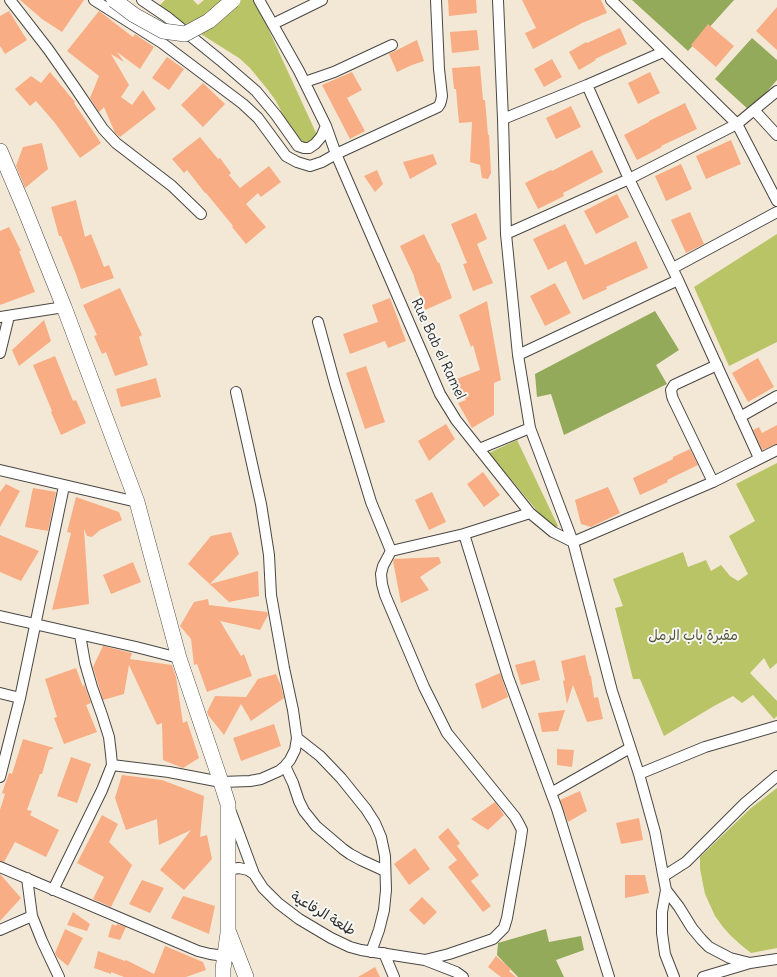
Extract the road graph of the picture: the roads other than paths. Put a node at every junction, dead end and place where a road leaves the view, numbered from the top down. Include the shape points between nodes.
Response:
1 (10, 0) edge
2 (94, 0) edge
3 (114, 0) edge
4 (142, 0) edge
5 (233, 0) edge
6 (259, 0) edge
7 (322, 0) edge
8 (436, 0) edge
9 (498, 0) edge
10 (611, 0) edge
11 (272, 24) junction
12 (392, 45) dead end
13 (663, 52) junction
14 (305, 82) junction
15 (587, 85) junction
16 (776, 93) edge
17 (754, 110) junction
18 (503, 119) junction
19 (737, 124) junction
20 (326, 126) junction
21 (777, 135) edge
22 (0, 151) edge
23 (336, 154) junction
24 (4, 164) edge
25 (629, 179) junction
26 (777, 201) edge
27 (777, 212) edge
28 (201, 214) dead end
29 (506, 234) junction
30 (672, 268) junction
31 (678, 280) junction
32 (64, 307) junction
33 (4, 317) edge
34 (318, 322) dead end
35 (0, 352) edge
36 (518, 355) junction
37 (716, 364) junction
38 (236, 392) dead end
39 (777, 396) edge
40 (740, 417) junction
41 (530, 428) junction
42 (479, 449) junction
43 (777, 450) edge
44 (759, 458) junction
45 (0, 470) edge
46 (713, 482) junction
47 (64, 486) junction
48 (136, 502) junction
49 (530, 513) junction
50 (464, 534) junction
51 (573, 542) junction
52 (391, 551) junction
53 (0, 616) edge
54 (36, 625) junction
55 (80, 635) junction
56 (179, 658) junction
57 (0, 693) edge
58 (20, 698) junction
59 (777, 726) edge
60 (297, 738) junction
61 (630, 748) junction
62 (112, 765) junction
63 (285, 766) junction
64 (639, 774) junction
65 (777, 776) edge
66 (0, 777) edge
67 (221, 782) junction
68 (551, 793) junction
69 (228, 804) junction
70 (0, 867) edge
71 (385, 871) junction
72 (228, 872) junction
73 (254, 874) junction
74 (664, 876) junction
75 (27, 878) junction
76 (53, 890) junction
77 (666, 890) junction
78 (32, 916) junction
79 (0, 930) edge
80 (371, 952) junction
81 (384, 953) junction
82 (231, 956) junction
83 (777, 959) edge
84 (425, 960) junction
85 (750, 963) junction
86 (61, 976) edge
87 (224, 977) edge
88 (246, 977) edge
89 (394, 977) edge
90 (463, 977) edge
91 (609, 977) edge
92 (674, 977) edge
93 (703, 977) edge

1 - 28 street via 48,49 103,129 116,143 172,186
2 - 23 street via 162,43 243,104 258,118 286,156 310,166
3 - 5 street, bridge via 162,31 185,34 208,22
4 - 20 street via 173,22 256,91 298,146 309,148 315,144
6 - 11 street, Rue Bab el Ramel
7 - 11 street
8 - 23 street via 438,68 442,96 440,104
9 - 18 street
10 - 13 street
11 - 14 street, Rue Bab el Ramel
12 - 14 street via 334,72
13 - 15 street
13 - 19 street
14 - 20 street, Rue Bab el Ramel
15 - 18 street
15 - 25 street
16 - 17 street
17 - 19 street
17 - 21 street
18 - 29 street
19 - 25 street
19 - 26 street
20 - 23 street, Rue Bab el Ramel
22 - 24 street
23 - 42 street, Rue Bab el Ramel via 440,394
24 - 32 street
25 - 29 street
25 - 30 street
27 - 30 street
29 - 36 street
30 - 31 street
31 - 36 street
31 - 37 street
32 - 33 street
32 - 48 street
33 - 35 street
34 - 52 street via 371,502
36 - 41 street
37 - 40 street
37 - 46 street via 674,385 671,390
38 - 60 street via 261,504 269,555 271,595
39 - 40 street
40 - 44 street
41 - 42 street
41 - 51 street
42 - 49 street, Rue Bab el Ramel
43 - 44 street
44 - 46 street
45 - 47 street
46 - 51 street
47 - 48 street
47 - 54 street
48 - 56 street
49 - 50 street
49 - 51 street, Rue Bab el Ramel via 553,532
50 - 52 street
50 - 68 street via 508,677
51 - 61 street via 612,692
52 - 84 street via 382,566 382,584 424,687 447,733 515,817 522,830 504,928 493,939
53 - 54 street
54 - 55 street
54 - 58 street
55 - 56 street
55 - 62 street via 92,687 109,738
56 - 67 street
57 - 58 street
58 - 66 street
59 - 64 street via 705,747
60 - 63 street via 295,750
60 - 71 street via 332,768 366,809 381,838
61 - 64 street
61 - 68 street
62 - 67 street
62 - 76 street
63 - 67 street via 261,779
63 - 71 street via 298,801 316,826 350,854
64 - 74 street
65 - 74 street via 744,803 686,862
67 - 69 street
68 - 91 street
69 - 72 street
69 - 73 street, طلعة الرفاعية
70 - 75 street
71 - 80 street via 384,910
72 - 73 street via 233,868 239,868
72 - 82 street via 228,933
73 - 80 street, طلعة الرفاعية via 278,903 299,919 350,947
74 - 77 street
75 - 76 street
75 - 78 street
76 - 82 street via 192,948 210,954
77 - 85 street via 692,928 710,947 730,958
77 - 92 street via 662,933 664,954
78 - 79 street
78 - 86 street
80 - 81 street, طلعة الرفاعية
81 - 84 street, طلعة الرفاعية
81 - 89 street
82 - 87 street
82 - 88 street
83 - 85 street
84 - 90 street, طلعة الرفاعية
85 - 93 street

